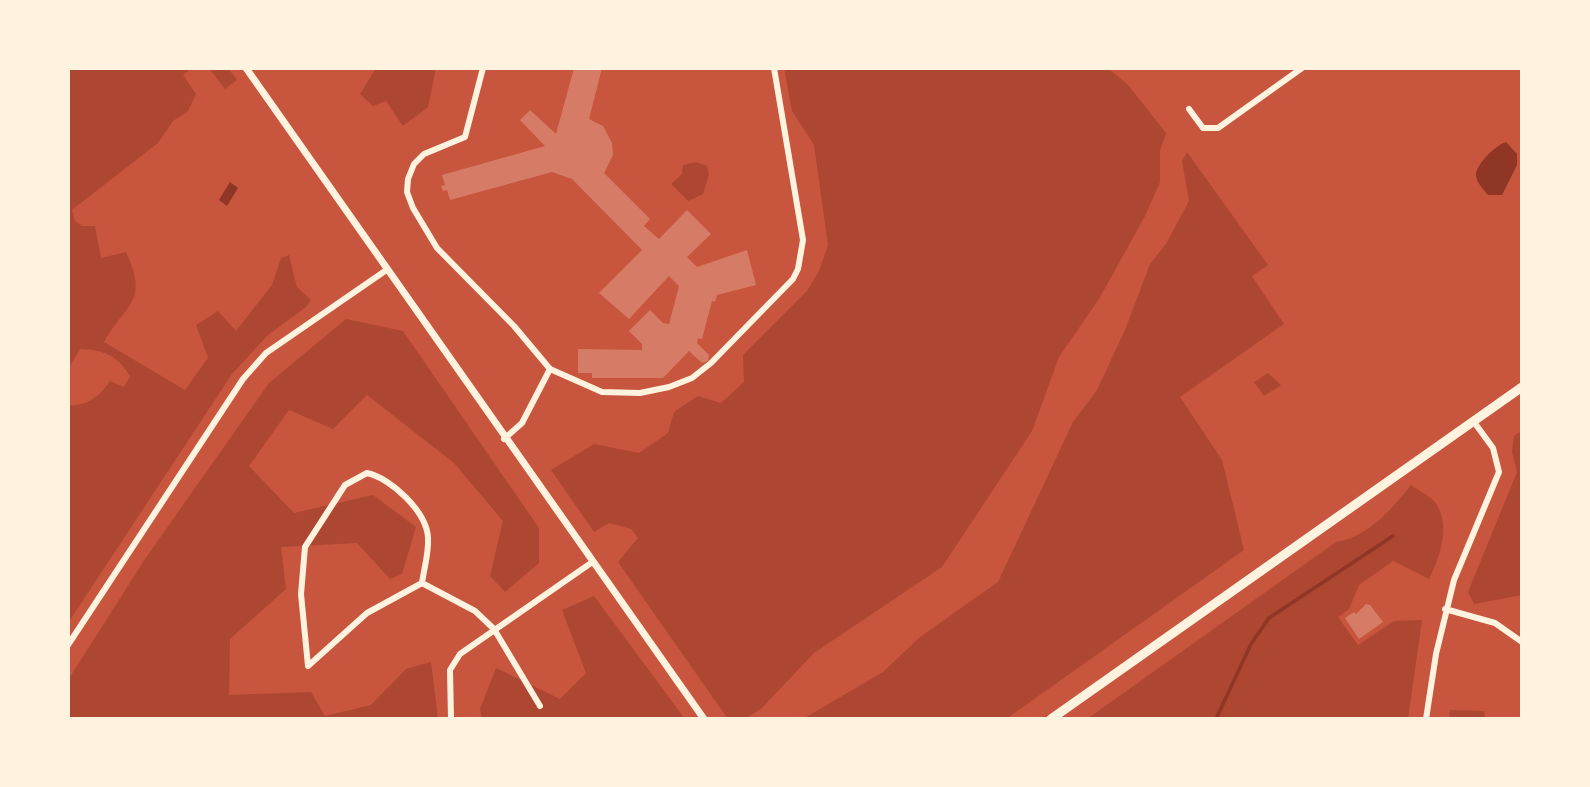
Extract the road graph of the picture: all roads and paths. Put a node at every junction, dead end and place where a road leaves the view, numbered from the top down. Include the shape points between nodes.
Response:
1 (246, 68) edge
2 (483, 68) edge
3 (774, 68) edge
4 (1302, 68) edge
5 (1189, 109) dead end
6 (385, 271) junction
7 (550, 369) junction
8 (1522, 387) edge
9 (1474, 422) junction
10 (504, 439) junction
11 (591, 563) junction
12 (422, 583) junction
13 (1445, 609) junction
14 (494, 629) junction
15 (1522, 642) edge
16 (68, 645) edge
17 (540, 706) dead end
18 (451, 719) edge
19 (704, 719) edge
20 (1051, 719) edge
21 (1426, 719) edge

1 - 6 street
2 - 7 street via 465,137 424,154 414,164 407,192 448,261
3 - 7 street via 803,240 793,279 711,363 692,378 669,387 621,394 576,383
4 - 5 street via 1218,128 1203,128
6 - 10 street
6 - 16 street via 266,353 243,379
7 - 10 street via 522,423
8 - 9 main road
9 - 13 street via 1493,448 1499,472 1468,541
9 - 20 main road
10 - 11 street
11 - 14 street
11 - 19 street
12 - 12 street via 367,613 308,666 301,594 305,547 345,485 355,478 375,475 419,513 429,537
12 - 14 street via 475,611
13 - 15 street via 1495,623
13 - 21 street
14 - 17 street
14 - 18 street via 460,654 450,670

